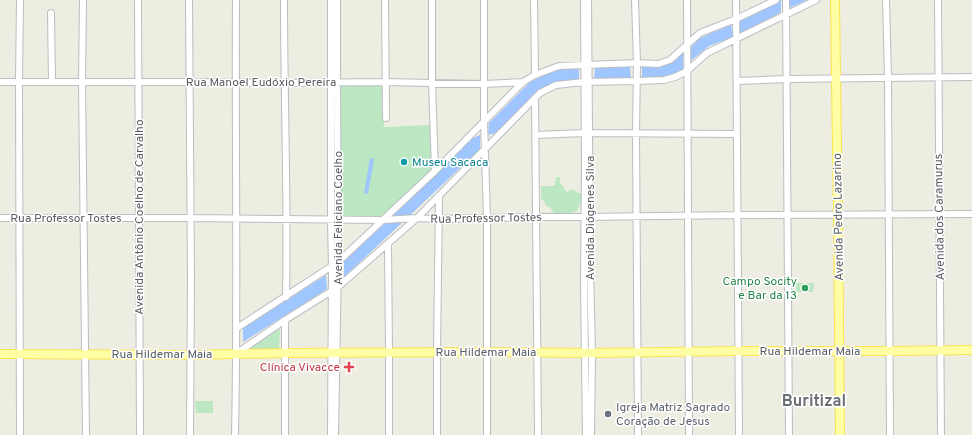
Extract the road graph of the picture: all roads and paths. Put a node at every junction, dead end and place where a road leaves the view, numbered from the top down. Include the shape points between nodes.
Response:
1 (20, 0) edge
2 (83, 0) edge
3 (138, 0) edge
4 (189, 0) edge
5 (236, 0) edge
6 (284, 0) edge
7 (331, 0) edge
8 (338, 0) edge
9 (384, 0) edge
10 (432, 0) edge
11 (484, 0) edge
12 (534, 0) edge
13 (584, 0) edge
14 (588, 0) edge
15 (635, 0) edge
16 (686, 0) edge
17 (736, 0) edge
18 (776, 0) edge
19 (786, 0) edge
20 (816, 0) edge
21 (835, 0) edge
22 (886, 0) edge
23 (938, 0) edge
24 (331, 12) junction
25 (338, 12) junction
26 (51, 13) dead end
27 (786, 13) junction
28 (736, 20) junction
29 (736, 37) junction
30 (687, 48) junction
31 (637, 65) junction
32 (587, 67) junction
33 (687, 69) junction
34 (535, 75) junction
35 (938, 77) junction
36 (972, 77) edge
37 (888, 78) junction
38 (786, 79) junction
39 (836, 79) junction
40 (587, 80) junction
41 (637, 80) junction
42 (0, 82) edge
43 (19, 82) junction
44 (52, 82) junction
45 (82, 82) junction
46 (138, 82) junction
47 (189, 82) junction
48 (236, 82) junction
49 (385, 82) junction
50 (522, 82) junction
51 (737, 82) junction
52 (284, 83) junction
53 (334, 83) junction
54 (432, 83) junction
55 (484, 84) junction
56 (536, 98) junction
57 (386, 118) dead end
58 (334, 120) junction
59 (484, 124) junction
60 (587, 133) junction
61 (636, 134) junction
62 (687, 134) junction
63 (737, 134) junction
64 (536, 135) junction
65 (485, 149) junction
66 (435, 171) junction
67 (438, 196) junction
68 (838, 214) junction
69 (940, 214) junction
70 (972, 214) edge
71 (738, 215) junction
72 (788, 215) junction
73 (889, 215) junction
74 (688, 216) junction
75 (537, 217) junction
76 (587, 217) junction
77 (637, 217) junction
78 (0, 218) edge
79 (20, 218) junction
80 (83, 218) junction
81 (139, 218) junction
82 (191, 218) junction
83 (236, 218) junction
84 (414, 218) junction
85 (486, 218) junction
86 (438, 219) junction
87 (287, 220) junction
88 (331, 220) junction
89 (338, 220) junction
90 (385, 220) junction
91 (388, 244) junction
92 (335, 267) junction
93 (335, 286) junction
94 (286, 297) junction
95 (285, 320) junction
96 (237, 328) junction
97 (838, 350) junction
98 (941, 350) junction
99 (972, 350) edge
100 (688, 351) junction
101 (739, 351) junction
102 (789, 351) junction
103 (890, 351) junction
104 (390, 352) junction
105 (437, 352) junction
106 (487, 352) junction
107 (538, 352) junction
108 (638, 352) junction
109 (237, 353) junction
110 (285, 353) junction
111 (334, 353) junction
112 (588, 353) junction
113 (0, 354) edge
114 (20, 354) junction
115 (85, 355) junction
116 (140, 355) junction
117 (191, 355) junction
118 (589, 418) junction
119 (20, 435) edge
120 (86, 435) edge
121 (140, 435) edge
122 (190, 435) edge
123 (235, 435) edge
124 (285, 435) edge
125 (331, 435) edge
126 (335, 435) edge
127 (389, 435) edge
128 (437, 435) edge
129 (487, 435) edge
130 (538, 435) edge
131 (586, 435) edge
132 (591, 435) edge
133 (638, 435) edge
134 (689, 435) edge
135 (739, 435) edge
136 (789, 435) edge
137 (840, 435) edge
138 (890, 435) edge
139 (941, 435) edge

1 - 43 street
2 - 45 street
3 - 46 street, Avenida Antônio Coelho de Carvalho
4 - 47 street
5 - 48 street
6 - 52 street
7 - 24 street, Avenida Feliciano Coelho
8 - 25 street, Avenida Feliciano Coelho
9 - 49 street
10 - 54 street
11 - 55 street
12 - 34 street
13 - 32 street, Avenida Diógenes Silva
14 - 32 street, Avenida Diógenes Silva
15 - 31 street
16 - 30 street
17 - 28 street
18 - 28 street
19 - 27 street
20 - 27 street
21 - 39 main road, Avenida Pedro Lazarino
22 - 37 street
23 - 35 street, Avenida dos Caramurus
24 - 25 street
24 - 53 street, Avenida Feliciano Coelho
25 - 53 street, Avenida Feliciano Coelho
26 - 44 street
27 - 29 street
27 - 38 street
28 - 29 street
28 - 30 street via 700,34
29 - 33 street via 707,53
29 - 51 street
30 - 31 street via 670,60 658,64
30 - 33 street
31 - 32 street
31 - 41 street
32 - 34 street via 559,66
32 - 40 street, Avenida Diógenes Silva
33 - 41 street via 675,77 664,80
33 - 62 street
34 - 50 street
35 - 36 street
35 - 37 street
35 - 69 street, Avenida dos Caramurus
37 - 39 street
37 - 73 street
38 - 39 street
38 - 51 street
38 - 72 street
39 - 68 main road, Avenida Pedro Lazarino
40 - 41 street
40 - 56 street via 556,85 540,92
40 - 60 street, Avenida Diógenes Silva
41 - 61 street
42 - 43 street, Rua Manoel Eudóxio Pereira
43 - 44 street, Rua Manoel Eudóxio Pereira
43 - 79 street
44 - 45 street, Rua Manoel Eudóxio Pereira
45 - 46 street, Rua Manoel Eudóxio Pereira
45 - 80 street
46 - 47 street, Rua Manoel Eudóxio Pereira
46 - 81 street, Avenida Antônio Coelho de Carvalho
47 - 48 street, Rua Manoel Eudóxio Pereira
47 - 82 street
48 - 52 street, Rua Manoel Eudóxio Pereira
48 - 83 street
49 - 53 street, Rua Manoel Eudóxio Pereira
49 - 54 street, Rua Manoel Eudóxio Pereira
49 - 57 street
50 - 55 street, Rua Manoel Eudóxio Pereira
50 - 59 street
51 - 63 street
52 - 53 street, Rua Manoel Eudóxio Pereira
52 - 87 street
53 - 58 street, Avenida Feliciano Coelho
54 - 55 street, Rua Manoel Eudóxio Pereira
54 - 66 street
55 - 59 street
56 - 64 street
56 - 65 street
58 - 88 street, Avenida Feliciano Coelho
58 - 89 street, Avenida Feliciano Coelho
59 - 65 street
59 - 66 street
60 - 61 street
60 - 64 street
60 - 76 street, Avenida Diógenes Silva
61 - 62 street
61 - 77 street
62 - 63 street
62 - 74 street
63 - 71 street
64 - 75 street
65 - 67 street
65 - 85 street
66 - 90 street
67 - 84 street
67 - 86 street
68 - 72 street, Rua Professor Tostes
68 - 73 street, Rua Professor Tostes
68 - 97 main road, Avenida Pedro Lazarino
69 - 70 street, Rua Professor Tostes
69 - 73 street, Rua Professor Tostes
69 - 98 street, Avenida dos Caramurus
71 - 72 street, Rua Professor Tostes
71 - 74 street, Rua Professor Tostes
71 - 101 street
72 - 102 street
73 - 103 street
74 - 77 street, Rua Professor Tostes
74 - 100 street
75 - 76 street, Rua Professor Tostes
75 - 85 street, Rua Professor Tostes
75 - 107 street
76 - 77 street, Rua Professor Tostes
76 - 112 street, Avenida Diógenes Silva
77 - 108 street
78 - 79 street, Rua Professor Tostes
79 - 80 street, Rua Professor Tostes
79 - 114 street
80 - 81 street, Rua Professor Tostes
80 - 115 street
81 - 82 street, Rua Professor Tostes
81 - 116 street, Avenida Antônio Coelho de Carvalho
82 - 83 street, Rua Professor Tostes
82 - 117 street
83 - 87 street, Rua Professor Tostes
83 - 96 street
84 - 86 street, Rua Professor Tostes
84 - 90 street, Rua Professor Tostes
84 - 91 street
85 - 86 street, Rua Professor Tostes
85 - 106 street
86 - 105 street
87 - 88 street, Rua Professor Tostes
87 - 94 street
88 - 89 street, Rua Professor Tostes
88 - 92 street, Avenida Feliciano Coelho
89 - 90 street, Rua Professor Tostes
89 - 92 street, Avenida Feliciano Coelho
90 - 92 street
91 - 93 street
91 - 104 street
92 - 93 street, Avenida Feliciano Coelho
92 - 94 street
93 - 95 street
93 - 111 street, Avenida Feliciano Coelho
94 - 96 street
95 - 109 street
95 - 110 street
96 - 109 street
97 - 102 main road, Rua Hildemar Maia
97 - 103 main road, Rua Hildemar Maia
97 - 137 main road, Avenida Pedro Lazarino
98 - 99 main road, Rua Hildemar Maia
98 - 103 main road, Rua Hildemar Maia
98 - 139 street, Avenida dos Caramurus
100 - 101 main road, Rua Hildemar Maia
100 - 108 main road, Rua Hildemar Maia
100 - 134 street
101 - 102 main road, Rua Hildemar Maia
101 - 135 street
102 - 136 street
103 - 138 street
104 - 105 main road, Rua Hildemar Maia
104 - 111 main road, Rua Hildemar Maia
104 - 127 street
105 - 106 main road, Rua Hildemar Maia
105 - 128 street
106 - 107 main road, Rua Hildemar Maia
106 - 129 street
107 - 112 main road, Rua Hildemar Maia
107 - 130 street
108 - 112 main road, Rua Hildemar Maia
108 - 133 street
109 - 110 main road, Rua Hildemar Maia
109 - 117 main road, Rua Hildemar Maia
109 - 123 street
110 - 111 main road, Rua Hildemar Maia
110 - 124 street
111 - 125 street, Avenida Feliciano Coelho
111 - 126 street, Avenida Feliciano Coelho
112 - 118 street, Avenida Diógenes Silva
113 - 114 main road, Rua Hildemar Maia
114 - 115 main road, Rua Hildemar Maia
114 - 119 street
115 - 116 main road, Rua Hildemar Maia
115 - 120 street
116 - 117 main road, Rua Hildemar Maia
116 - 121 street, Avenida Antônio Coelho de Carvalho
117 - 122 street
118 - 131 street, Avenida Diógenes Silva
118 - 132 street, Avenida Diógenes Silva

